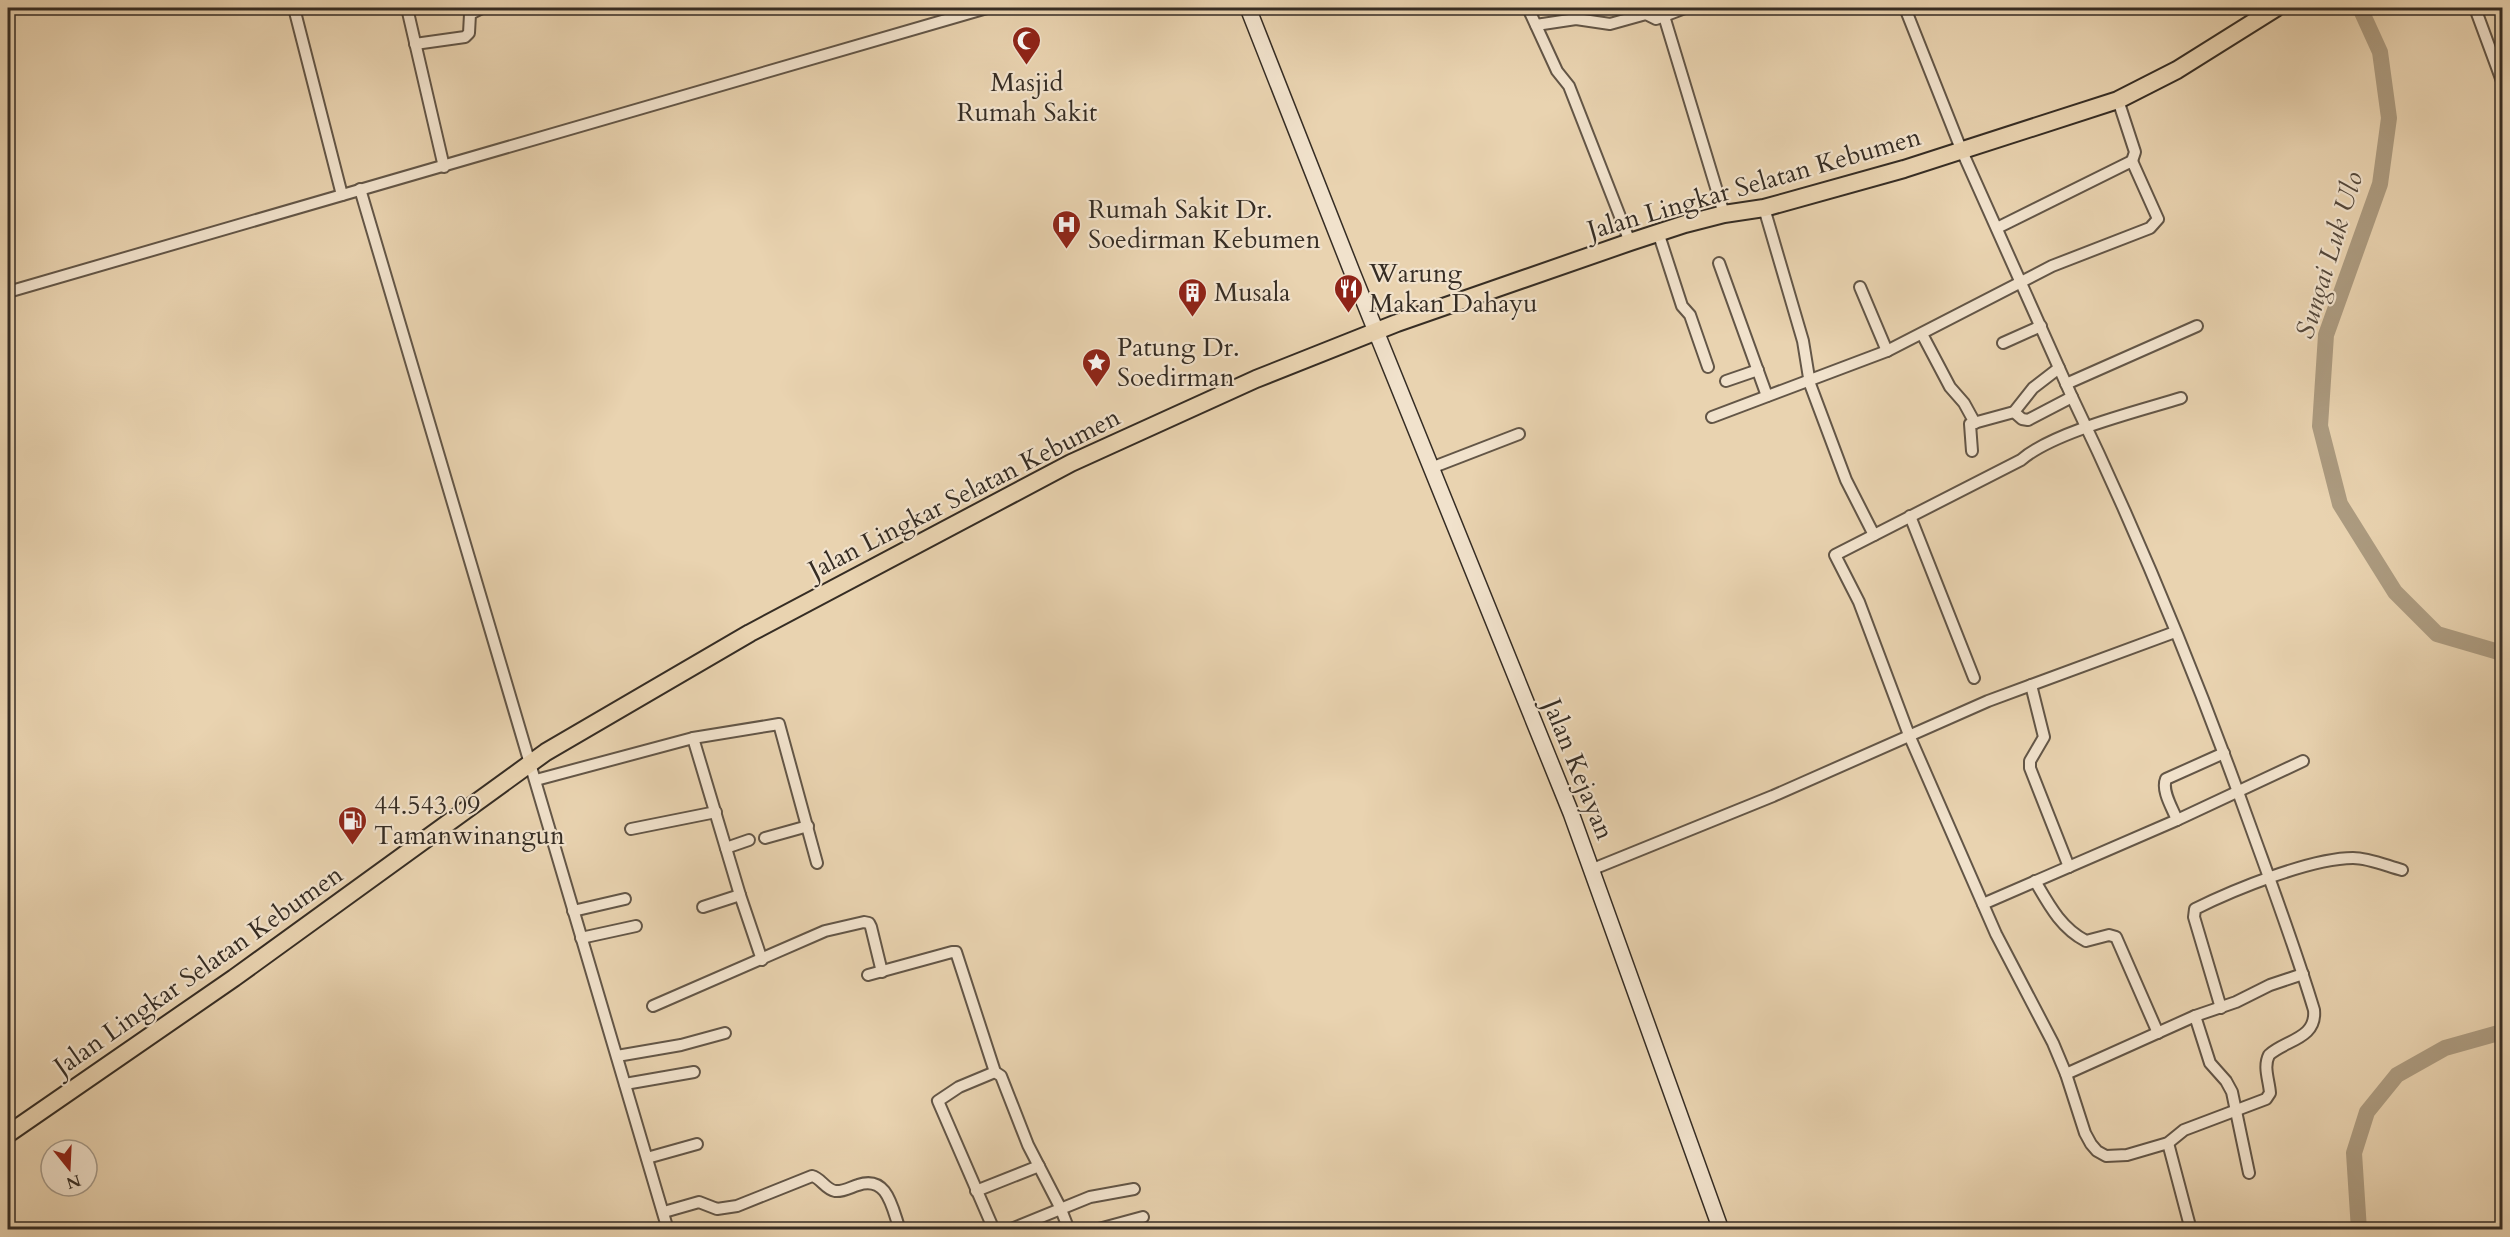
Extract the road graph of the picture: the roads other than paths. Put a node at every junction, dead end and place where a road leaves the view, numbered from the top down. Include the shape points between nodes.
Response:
1 (294, 8) edge
2 (407, 8) edge
3 (482, 8) edge
4 (987, 8) edge
5 (1248, 8) edge
6 (1528, 8) edge
7 (1685, 8) edge
8 (1905, 8) edge
9 (2276, 8) edge
10 (2475, 8) edge
11 (1664, 16) junction
12 (1536, 25) junction
13 (415, 44) junction
14 (2502, 81) edge
15 (2118, 100) junction
16 (1961, 149) junction
17 (2132, 161) junction
18 (444, 166) junction
19 (360, 189) junction
20 (342, 195) junction
21 (1764, 208) junction
22 (1724, 214) junction
23 (1997, 228) junction
24 (1658, 232) junction
25 (1630, 242) junction
26 (1719, 263) dead end
27 (2022, 281) junction
28 (1860, 287) dead end
29 (8, 292) edge
30 (2042, 326) junction
31 (2197, 326) dead end
32 (1376, 331) junction
33 (1922, 334) junction
34 (2003, 343) dead end
35 (1887, 351) junction
36 (1708, 368) dead end
37 (2059, 368) junction
38 (1758, 370) junction
39 (1726, 381) dead end
40 (1809, 382) junction
41 (2066, 384) junction
42 (1767, 396) junction
43 (2072, 397) junction
44 (2181, 398) dead end
45 (2014, 412) junction
46 (1712, 417) dead end
47 (1975, 423) junction
48 (2087, 428) junction
49 (1519, 434) dead end
50 (1972, 451) dead end
51 (1431, 468) junction
52 (1910, 516) junction
53 (1874, 535) junction
54 (2175, 632) junction
55 (1974, 678) dead end
56 (2031, 685) junction
57 (1910, 735) junction
58 (693, 738) junction
59 (2224, 753) junction
60 (2303, 761) dead end
61 (531, 763) junction
62 (536, 780) junction
63 (2238, 791) junction
64 (716, 812) junction
65 (2177, 820) junction
66 (808, 826) junction
67 (631, 829) dead end
68 (765, 838) dead end
69 (749, 840) dead end
70 (726, 848) junction
71 (817, 863) dead end
72 (2069, 867) junction
73 (1593, 869) junction
74 (2402, 870) dead end
75 (2269, 878) junction
76 (2034, 881) junction
77 (740, 895) junction
78 (625, 899) dead end
79 (1983, 904) junction
80 (703, 907) dead end
81 (573, 911) junction
82 (636, 926) dead end
83 (581, 938) junction
84 (762, 960) junction
85 (882, 972) junction
86 (2303, 974) junction
87 (868, 975) dead end
88 (653, 1006) dead end
89 (2221, 1008) junction
90 (2195, 1016) junction
91 (725, 1033) dead end
92 (2158, 1033) junction
93 (617, 1056) junction
94 (694, 1072) dead end
95 (995, 1072) junction
96 (2066, 1074) junction
97 (625, 1084) junction
98 (2236, 1112) junction
99 (8, 1134) edge
100 (2168, 1143) junction
101 (697, 1144) dead end
102 (646, 1158) junction
103 (1039, 1166) junction
104 (2249, 1173) dead end
105 (1134, 1189) dead end
106 (976, 1191) junction
107 (1060, 1207) junction
108 (664, 1212) junction
109 (1143, 1217) dead end
110 (668, 1230) edge
111 (900, 1230) edge
112 (994, 1230) edge
113 (1009, 1230) edge
114 (1069, 1230) edge
115 (1095, 1230) edge
116 (1721, 1230) edge
117 (2191, 1230) edge

1 - 20 street
2 - 13 street
3 - 13 street via 470,14 469,33 465,37
4 - 18 street
5 - 32 main road, Jalan Kejayan
6 - 12 street
7 - 11 street
8 - 16 street
9 - 15 highway, Jalan Lingkar Selatan Kebumen via 2177,70
10 - 14 street
11 - 12 street via 1656,19 1646,14 1610,24 1576,19
11 - 22 street
12 - 25 street via 1569,86
13 - 18 street
15 - 16 highway, Jalan Lingkar Selatan Kebumen
15 - 17 street via 2135,152
16 - 21 highway, Jalan Lingkar Selatan Kebumen
16 - 23 street
17 - 23 street
17 - 27 street via 2158,215 2155,224
18 - 19 street
19 - 20 street
19 - 61 street
20 - 29 street
21 - 22 highway, Jalan Lingkar Selatan Kebumen
21 - 40 street via 1803,341
22 - 24 highway, Jalan Lingkar Selatan Kebumen
23 - 27 street
24 - 25 highway, Jalan Lingkar Selatan Kebumen
24 - 36 street via 1682,306 1690,315
25 - 32 highway, Jalan Lingkar Selatan Kebumen
26 - 38 street
27 - 30 street
27 - 33 street
28 - 35 street
30 - 34 street
30 - 37 street
31 - 41 street
32 - 51 main road, Jalan Kejayan
32 - 61 highway, Jalan Lingkar Selatan Kebumen via 1071,463 750,633
33 - 35 street
33 - 47 street via 1950,387
35 - 40 street
37 - 41 street
37 - 45 street via 2033,388
38 - 39 street
38 - 42 street
40 - 42 street
40 - 53 street via 1846,480
41 - 43 street
42 - 46 street
43 - 45 street via 2028,420
43 - 48 street
44 - 48 street
45 - 47 street
47 - 50 street via 1970,426
48 - 52 street via 2034,450
48 - 54 street
49 - 51 street
51 - 73 main road, Jalan Kejayan
52 - 53 street
52 - 55 street
53 - 57 street via 1838,552 1837,561 1861,606
54 - 56 street
54 - 59 street
56 - 57 street
56 - 72 street via 2044,737 2030,768
57 - 73 street
57 - 79 street
58 - 62 street
58 - 64 street
58 - 66 street via 781,724
59 - 63 street
59 - 65 street via 2166,779 2166,793
60 - 63 street
61 - 62 street
61 - 99 highway, Jalan Lingkar Selatan Kebumen via 234,978
62 - 81 street
63 - 65 street
63 - 75 street
64 - 67 street
64 - 70 street
65 - 72 street
66 - 68 street
66 - 71 street
69 - 70 street
70 - 77 street
72 - 76 street
73 - 116 main road, Jalan Kejayan
74 - 75 street via 2356,858
75 - 86 street
75 - 89 street via 2195,909
76 - 79 street
76 - 92 street via 2055,915 2080,938 2086,941 2116,937
77 - 80 street
77 - 84 street
78 - 81 street
79 - 96 street
81 - 83 street
82 - 83 street
83 - 93 street
84 - 85 street via 825,931 867,922
84 - 88 street
85 - 87 street
85 - 95 street via 956,952
86 - 89 street
86 - 98 street via 2314,1010 2312,1024 2297,1040 2269,1055 2266,1073 2270,1093 2266,1099
89 - 90 street
90 - 92 street
90 - 98 street via 2210,1063 2229,1086
91 - 93 street
92 - 96 street
93 - 97 street
94 - 97 street
95 - 103 street via 1001,1076
95 - 106 street via 958,1087 938,1101
96 - 100 street via 2085,1133 2097,1150 2117,1157
97 - 102 street
98 - 100 street via 2184,1130
98 - 104 street
100 - 117 street
101 - 102 street
102 - 108 street
103 - 106 street
103 - 107 street
105 - 107 street
106 - 112 street
107 - 113 street
107 - 114 street
108 - 110 street
108 - 111 street via 699,1202 717,1209 737,1206 812,1176 833,1190 877,1183 885,1192
109 - 115 street

